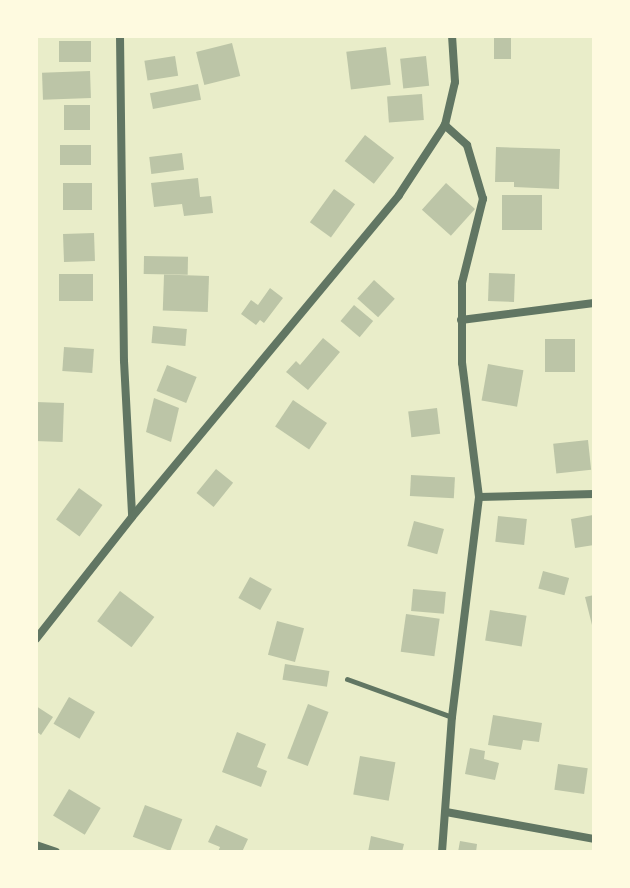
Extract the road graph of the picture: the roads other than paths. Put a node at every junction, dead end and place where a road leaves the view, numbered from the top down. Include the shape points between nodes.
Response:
1 (120, 36) edge
2 (452, 36) edge
3 (445, 125) junction
4 (594, 303) edge
5 (461, 320) junction
6 (594, 494) edge
7 (479, 497) junction
8 (132, 517) junction
9 (36, 639) edge
10 (347, 679) dead end
11 (452, 717) junction
12 (446, 812) junction
13 (594, 839) edge
14 (36, 845) edge
15 (56, 852) edge
16 (442, 852) edge

1 - 8 street via 124,361
2 - 3 street via 455,82
3 - 5 street via 467,145 483,199 466,255
3 - 8 street via 399,195
4 - 5 street
5 - 7 street
6 - 7 street
7 - 11 street
8 - 9 street
10 - 11 lane
11 - 12 street
12 - 13 street
12 - 16 street
14 - 15 street

